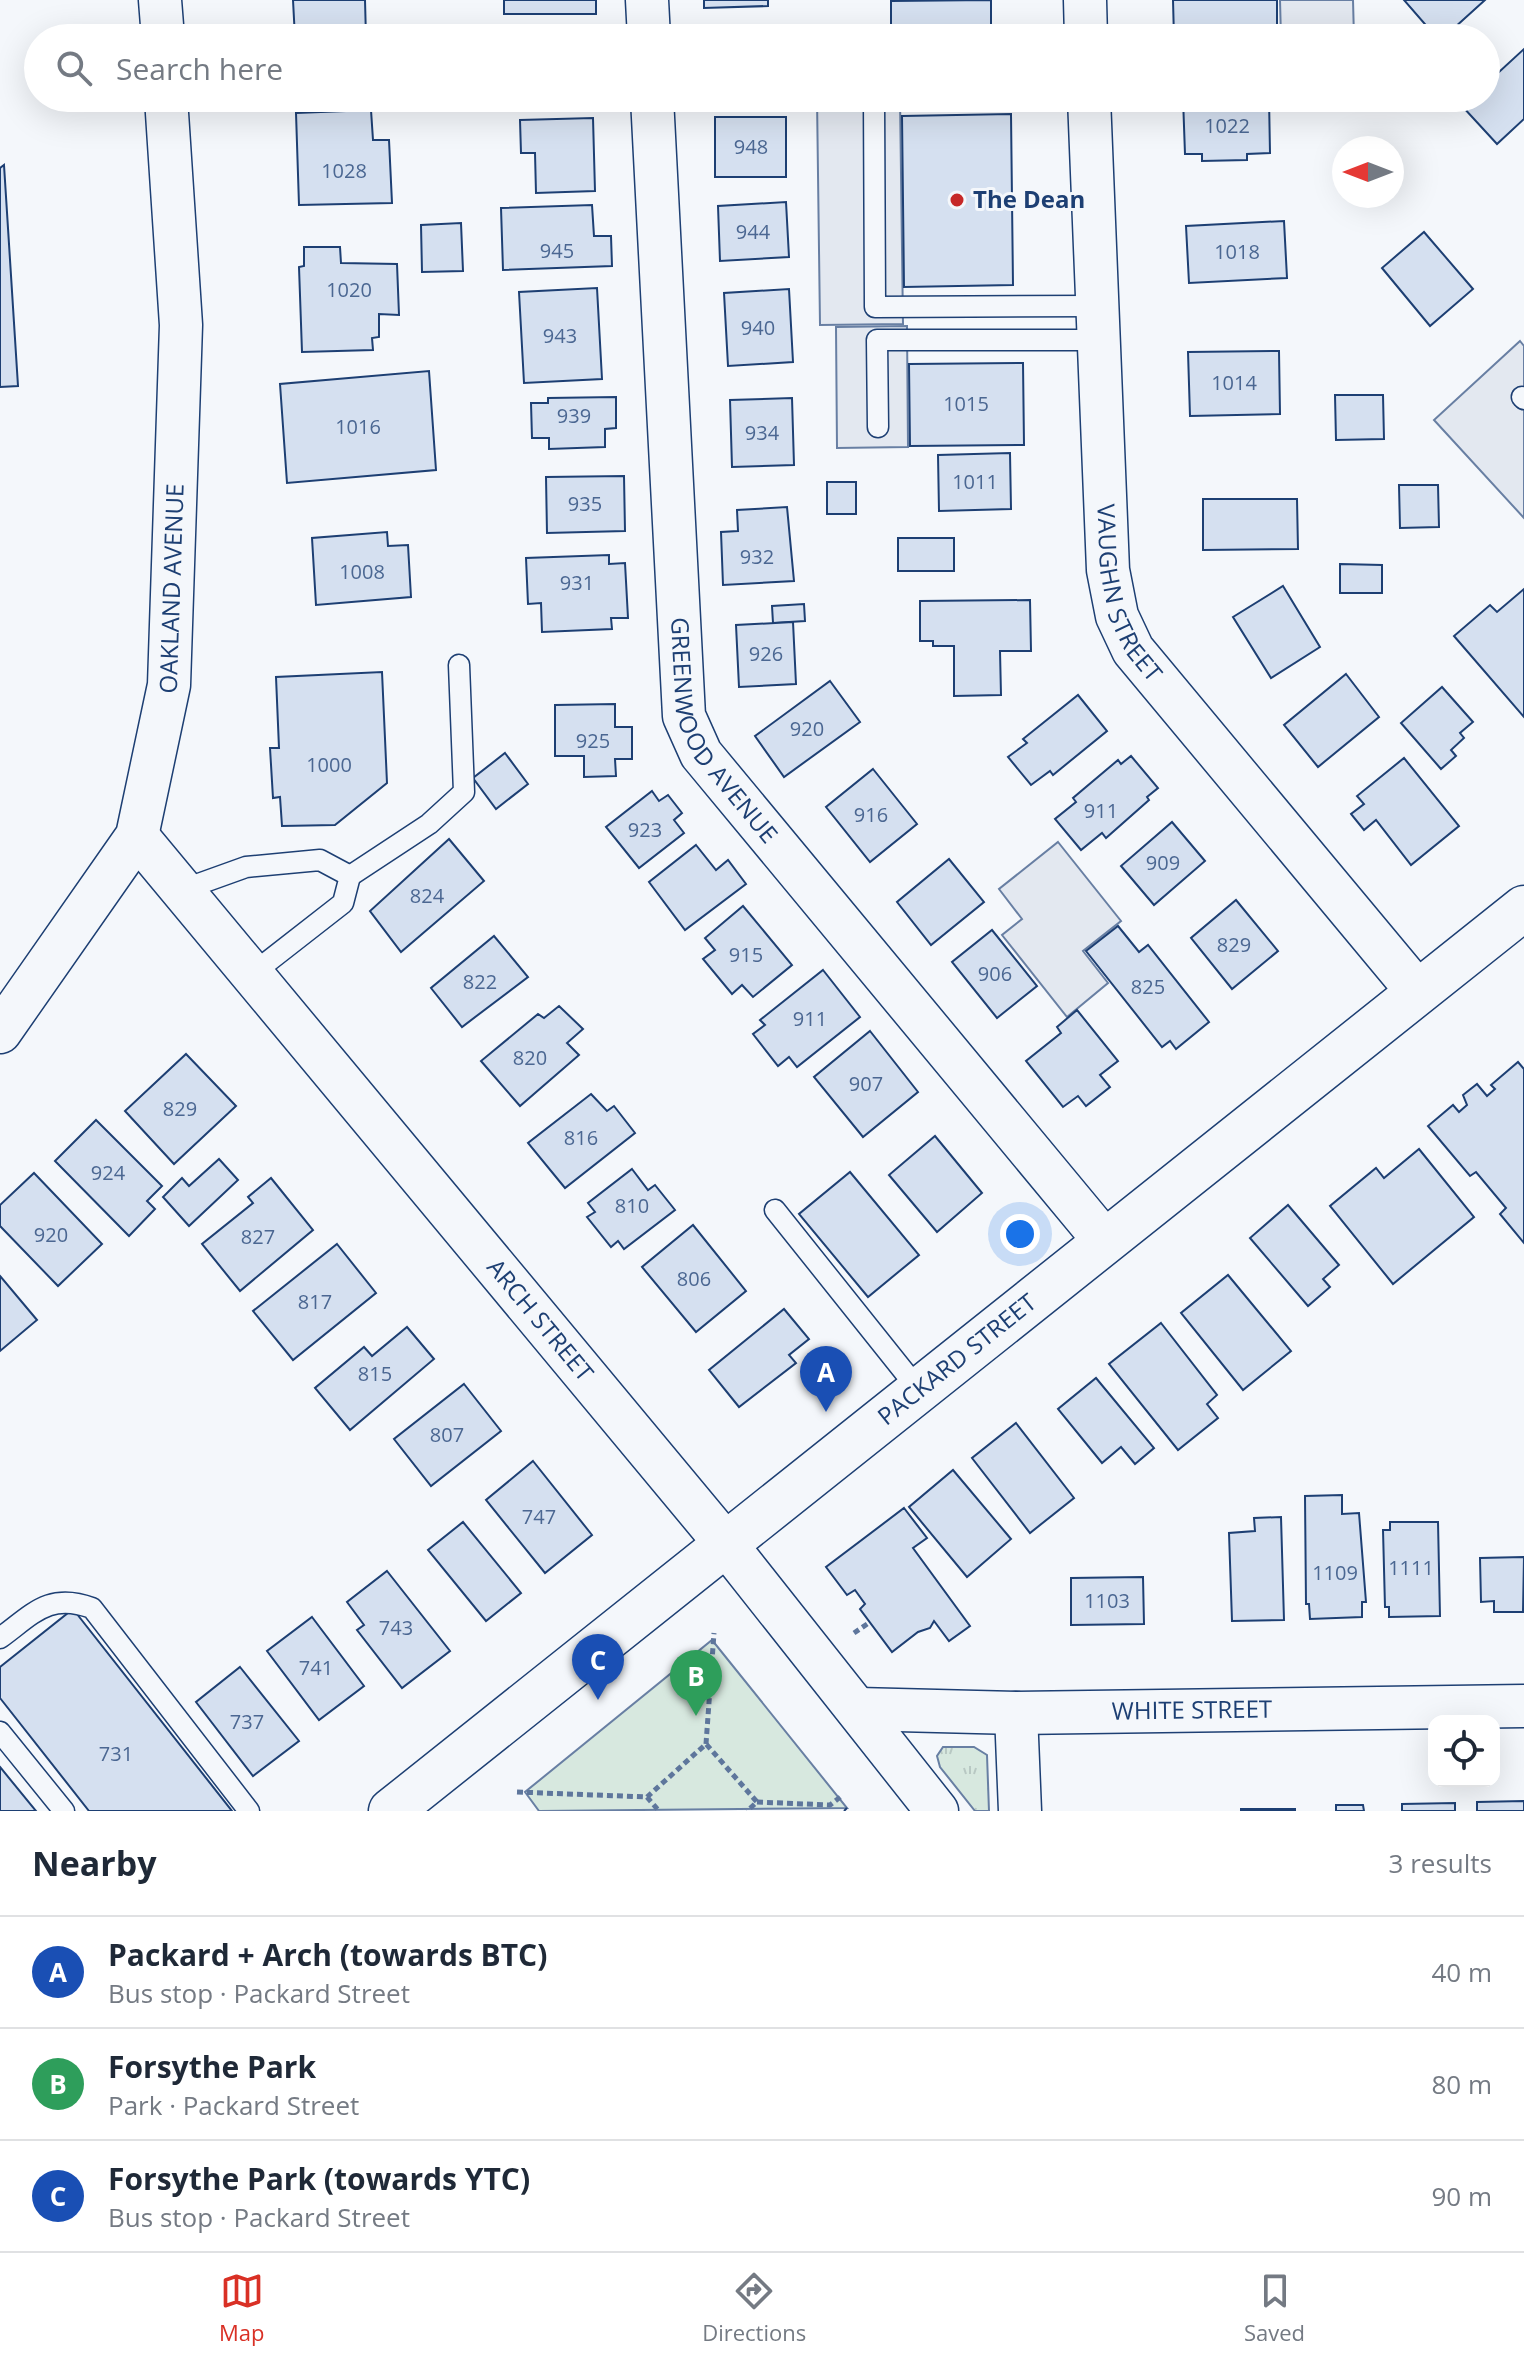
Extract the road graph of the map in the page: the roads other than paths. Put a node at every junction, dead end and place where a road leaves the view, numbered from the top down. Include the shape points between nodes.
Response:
1 (160, 0) edge
2 (647, 0) edge
3 (1085, 0) edge
4 (162, 24) edge
5 (648, 24) edge
6 (1086, 24) edge
7 (167, 112) edge
8 (653, 112) edge
9 (874, 112) edge
10 (1090, 112) edge
11 (1099, 323) junction
12 (878, 427) dead end
13 (459, 665) dead end
14 (137, 836) junction
15 (350, 876) junction
16 (182, 890) junction
17 (1524, 908) edge
18 (252, 974) junction
19 (1417, 991) junction
20 (0, 1032) edge
21 (775, 1210) dead end
22 (1104, 1240) junction
23 (918, 1389) junction
24 (725, 1543) junction
25 (0, 1638) edge
26 (1524, 1706) edge
27 (858, 1709) junction
28 (1016, 1713) junction
29 (0, 1732) edge
30 (64, 1811) edge
31 (249, 1811) edge
32 (391, 1811) edge
33 (937, 1811) edge
34 (1020, 1811) edge

1 - 4 street
2 - 5 street
3 - 6 street
7 - 14 street, OAKLAND AVENUE via 181,325 169,685
8 - 22 street, GREENWOOD AVENUE via 684,716 701,754
9 - 11 lane via 875,307
10 - 11 street, VAUGHN STREET
11 - 12 lane via 877,340
11 - 19 street, VAUGHN STREET via 1108,570 1117,616 1133,650
13 - 15 lane via 464,792 429,824
14 - 16 street, ARCH STREET
14 - 20 street, OAKLAND AVENUE
15 - 16 lane via 320,860 246,867
15 - 18 lane via 343,903
16 - 18 street, ARCH STREET
17 - 19 main road, PACKARD STREET
18 - 24 street, ARCH STREET
19 - 22 main road, PACKARD STREET
21 - 23 lane
22 - 23 main road, PACKARD STREET
23 - 24 main road, PACKARD STREET
24 - 27 street, ARCH STREET
24 - 32 main road, PACKARD STREET
25 - 31 lane via 46,1604 71,1600 92,1608
26 - 28 street, WHITE STREET
27 - 28 street, WHITE STREET
27 - 33 street, ARCH STREET
28 - 34 street
29 - 30 lane

